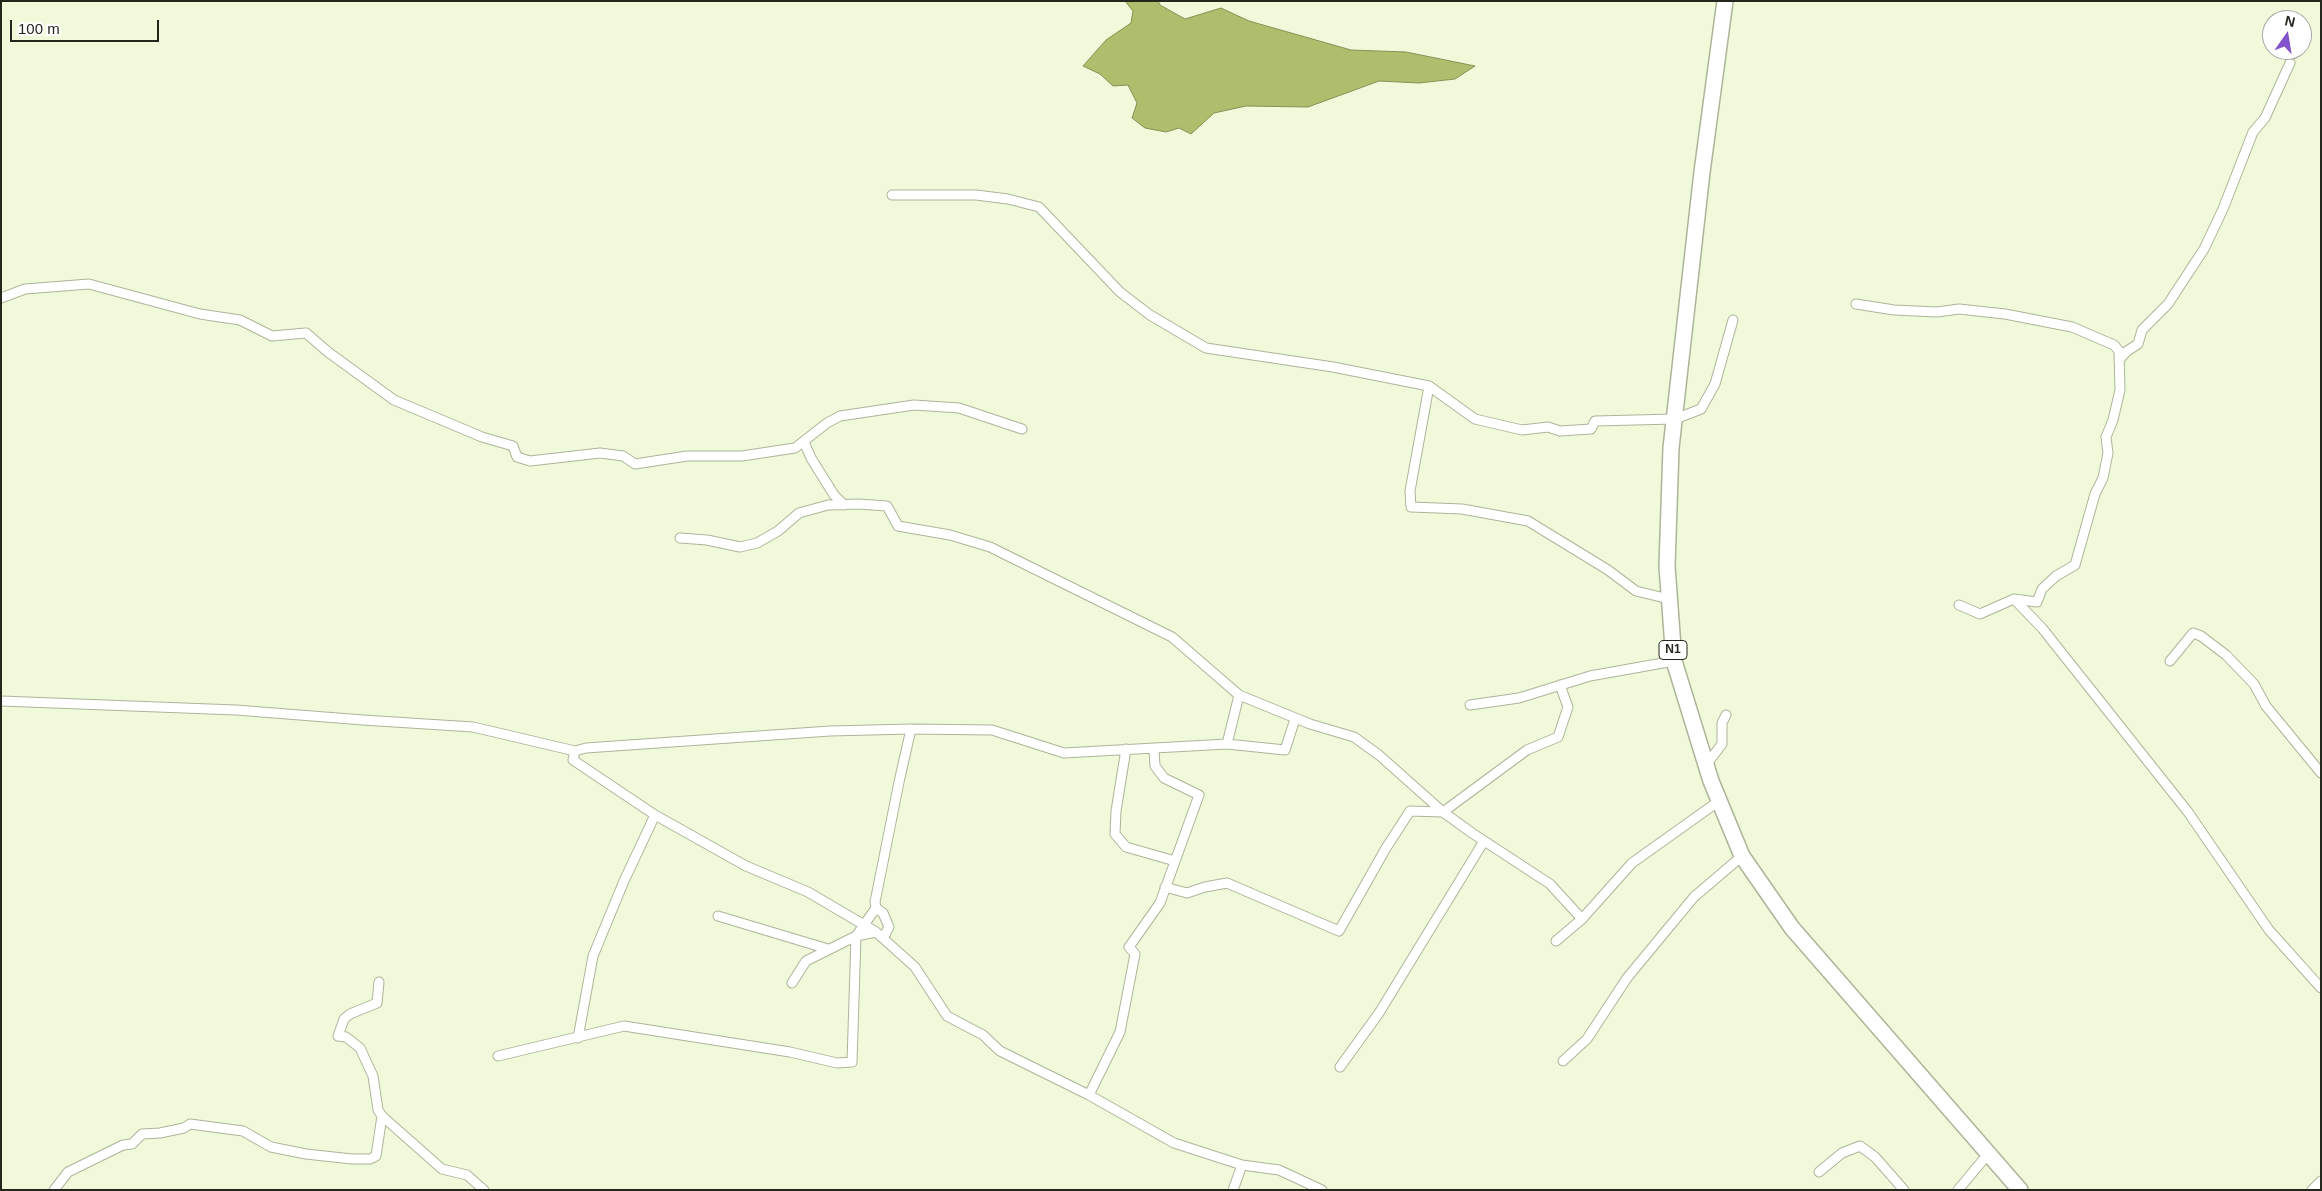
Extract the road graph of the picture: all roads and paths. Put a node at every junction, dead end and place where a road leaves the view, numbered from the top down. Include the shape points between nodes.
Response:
1 (1725, 1) edge
2 (2290, 63) dead end
3 (892, 195) dead end
4 (1, 298) edge
5 (1856, 304) dead end
6 (1733, 320) dead end
7 (2120, 360) junction
8 (1429, 386) junction
9 (1675, 419) junction
10 (1022, 429) dead end
11 (804, 442) junction
12 (844, 505) junction
13 (680, 538) dead end
14 (2014, 598) junction
15 (1669, 599) junction
16 (1959, 604) dead end
17 (1674, 661) junction
18 (2170, 661) dead end
19 (1560, 685) junction
20 (1239, 695) junction
21 (1, 701) edge
22 (1470, 705) dead end
23 (1726, 715) dead end
24 (1295, 719) junction
25 (911, 729) junction
26 (1227, 744) junction
27 (1126, 749) junction
28 (1154, 749) junction
29 (575, 751) junction
30 (1706, 765) junction
31 (2321, 772) edge
32 (1719, 801) junction
33 (1443, 812) junction
34 (655, 815) junction
35 (1484, 841) junction
36 (1742, 856) junction
37 (1175, 861) junction
38 (1165, 887) junction
39 (876, 908) junction
40 (718, 916) dead end
41 (1582, 920) junction
42 (865, 926) junction
43 (880, 935) junction
44 (856, 936) junction
45 (1556, 941) dead end
46 (828, 949) junction
47 (379, 982) dead end
48 (792, 983) dead end
49 (2321, 988) edge
50 (578, 1038) junction
51 (498, 1056) dead end
52 (1563, 1061) dead end
53 (1340, 1067) dead end
54 (1089, 1096) junction
55 (382, 1116) junction
56 (1988, 1154) junction
57 (1242, 1165) junction
58 (1819, 1172) dead end
59 (2321, 1181) edge
60 (54, 1190) edge
61 (484, 1190) edge
62 (1234, 1190) edge
63 (1322, 1190) edge
64 (1904, 1190) edge
65 (1958, 1190) edge
66 (2020, 1190) edge
67 (2312, 1190) edge

1 - 9 highway, N1 via 1702,172
2 - 7 street via 2265,118 2253,132 2204,249 2168,304 2142,330 2138,344
3 - 8 street via 976,195 1040,208 1120,292 1150,315 1206,348 1333,367
4 - 11 street via 25,289 89,284 200,314 240,320 272,336 306,333 394,400 482,437 513,446 517,457 530,461 600,453 623,456 635,464 687,456 742,456 795,448
5 - 7 street via 1894,310 1936,312 1959,309 2006,314 2072,327 2114,345 2120,351
6 - 9 street via 1714,384 1701,409
7 - 14 street via 2120,390 2114,420 2106,437 2108,453 2103,478 2095,494 2075,565 2042,589 2037,602
8 - 9 street via 1475,418 1522,430 1548,427 1560,431 1591,429 1595,422
8 - 15 street via 1410,490 1411,508 1462,510 1528,522 1608,570 1636,591
9 - 15 highway, N1 via 1667,566
10 - 11 street via 959,408 914,405 840,416
11 - 12 street via 834,495
12 - 13 street via 828,505 799,513 778,532 740,547
12 - 20 street via 887,506 898,526 950,535 1007,556 1172,637
14 - 16 street via 1980,614
14 - 49 street via 2140,748 2254,910
15 - 17 highway, N1
17 - 19 street via 1590,676
17 - 30 highway, N1
18 - 31 street via 2193,634 2214,646 2254,684 2266,706
19 - 22 street via 1519,698
19 - 33 street via 1568,707 1558,737 1527,750
20 - 24 street
20 - 26 street
21 - 29 street via 236,710 473,726
23 - 30 street via 1722,723 1722,744
24 - 26 street via 1285,750
24 - 33 street via 1354,737
25 - 27 street via 992,730 1064,753
25 - 29 street via 810,732
25 - 39 street
26 - 28 street
27 - 28 street
27 - 37 street via 1115,834 1126,847
28 - 37 street via 1155,766 1164,778 1199,795
29 - 34 street via 572,760
30 - 32 highway, N1
32 - 36 highway, N1
32 - 41 street via 1632,863
33 - 35 street
33 - 38 street via 1410,812 1339,931 1227,883 1187,893
34 - 42 street via 746,866 808,892
34 - 50 street via 593,956
35 - 41 street via 1550,884
35 - 53 street via 1384,1005
36 - 52 street via 1694,897 1627,978 1587,1039
36 - 56 highway, N1 via 1792,928
37 - 38 street
38 - 54 street via 1160,903 1129,947 1135,954 1120,1032
39 - 42 street
39 - 43 street via 883,913 890,927
40 - 46 street
41 - 45 street
42 - 43 street
42 - 44 street
43 - 44 street
43 - 54 street via 916,967 947,1016 983,1035 1000,1050
44 - 46 street
44 - 50 street via 852,1062 837,1063 790,1052 624,1026
46 - 48 street via 806,961
47 - 55 street via 377,1003 344,1019 338,1036 346,1037 360,1048 367,1060
50 - 51 street
54 - 57 street via 1174,1143
55 - 60 street via 376,1156 370,1158 306,1154 271,1147 243,1131 190,1124 160,1133 142,1134 132,1144 123,1145 68,1172
55 - 61 street via 442,1169 467,1175
56 - 65 street
56 - 66 highway, N1
57 - 62 street
57 - 63 street via 1279,1170
58 - 64 street via 1842,1154 1860,1146 1875,1157
59 - 67 street

